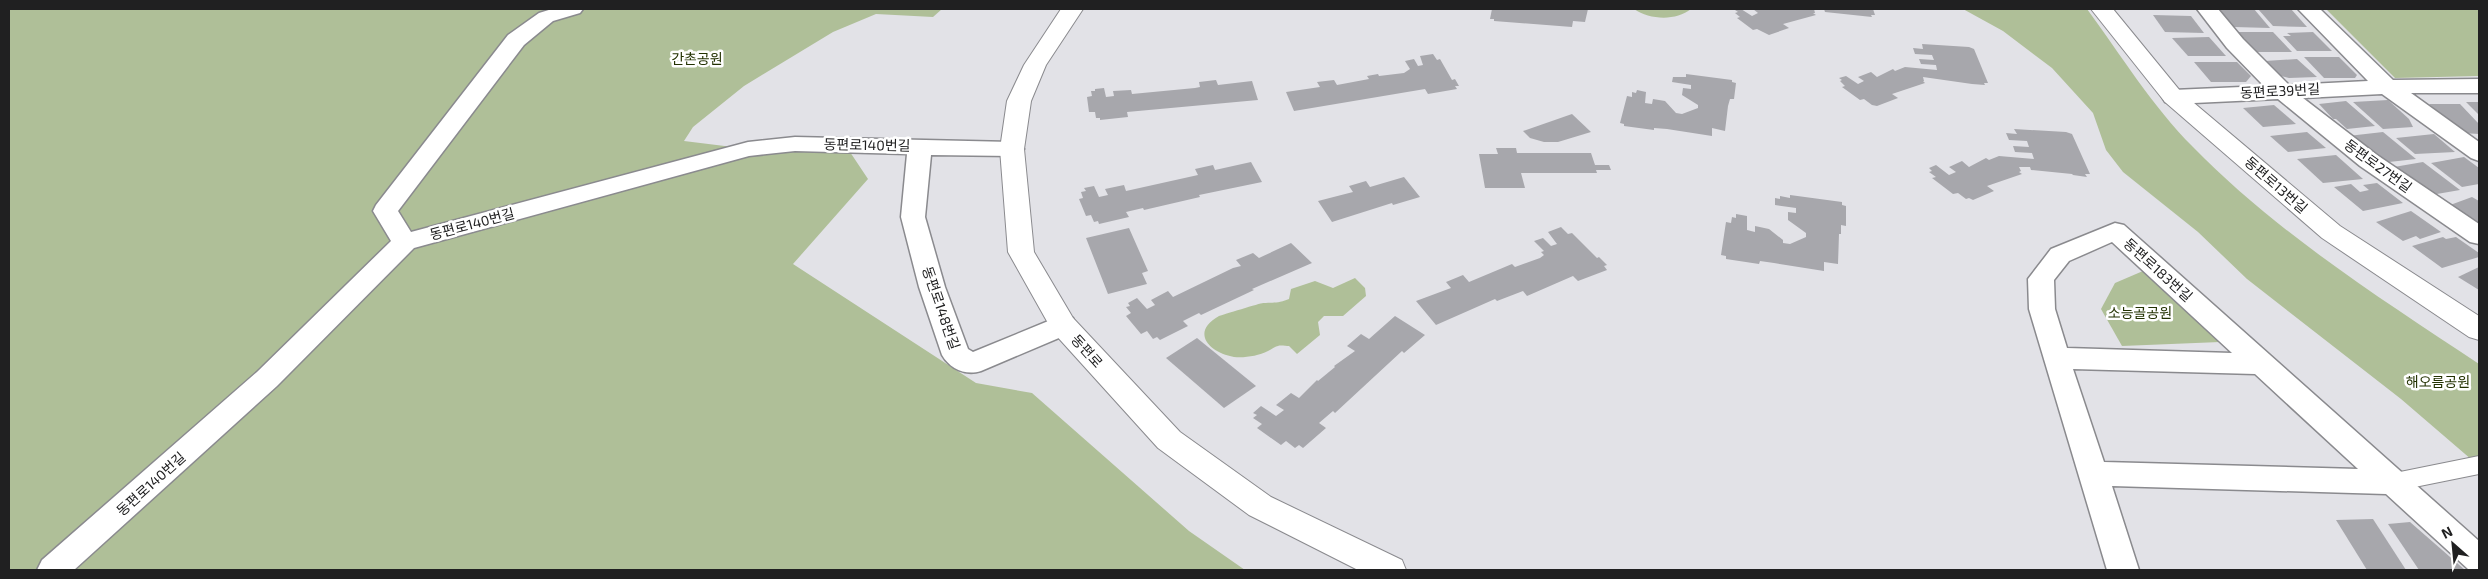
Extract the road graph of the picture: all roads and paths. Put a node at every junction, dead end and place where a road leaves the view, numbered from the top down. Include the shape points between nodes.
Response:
1 (573, 9) edge
2 (1072, 9) edge
3 (2102, 9) edge
4 (2207, 9) edge
5 (2308, 9) edge
6 (540, 13) edge
7 (2387, 86) junction
8 (2479, 86) edge
9 (2280, 90) junction
10 (2173, 97) junction
11 (920, 147) junction
12 (1012, 149) junction
13 (2479, 153) edge
14 (2479, 236) edge
15 (406, 242) junction
16 (1063, 325) junction
17 (2479, 330) edge
18 (2056, 358) junction
19 (2262, 364) junction
20 (2479, 465) edge
21 (2094, 474) junction
22 (2395, 482) junction
23 (2479, 560) edge
24 (53, 570) edge
25 (1390, 570) edge
26 (2123, 570) edge

1 - 6 street
2 - 12 street, 동편로 via 1035,65 1019,101
3 - 10 street, 동편로13번길
4 - 9 street via 2230,40
5 - 7 street
6 - 15 street via 385,211
7 - 8 street, 동편로39번길
7 - 9 street, 동편로39번길
7 - 13 street
9 - 10 street, 동편로39번길
9 - 14 street, 동편로27번길 via 2340,138
10 - 17 street, 동편로13번길 via 2331,232
11 - 12 street, 동편로140번길
11 - 15 street, 동편로140번길 via 795,144 748,149
11 - 16 street, 동편로148번길 via 914,217 932,287 956,356 971,364
12 - 16 street, 동편로 via 1021,252
15 - 24 street, 동편로140번길 via 267,379
16 - 25 street, 동편로 via 1169,440 1260,506
18 - 19 street
18 - 19 street, 동편로183번길 via 2042,309 2040,279 2060,255 2115,231
18 - 21 street, 동편로183번길
19 - 22 street, 동편로183번길
20 - 22 street
21 - 22 street
21 - 26 street, 동편로183번길
22 - 23 street, 동편로183번길

